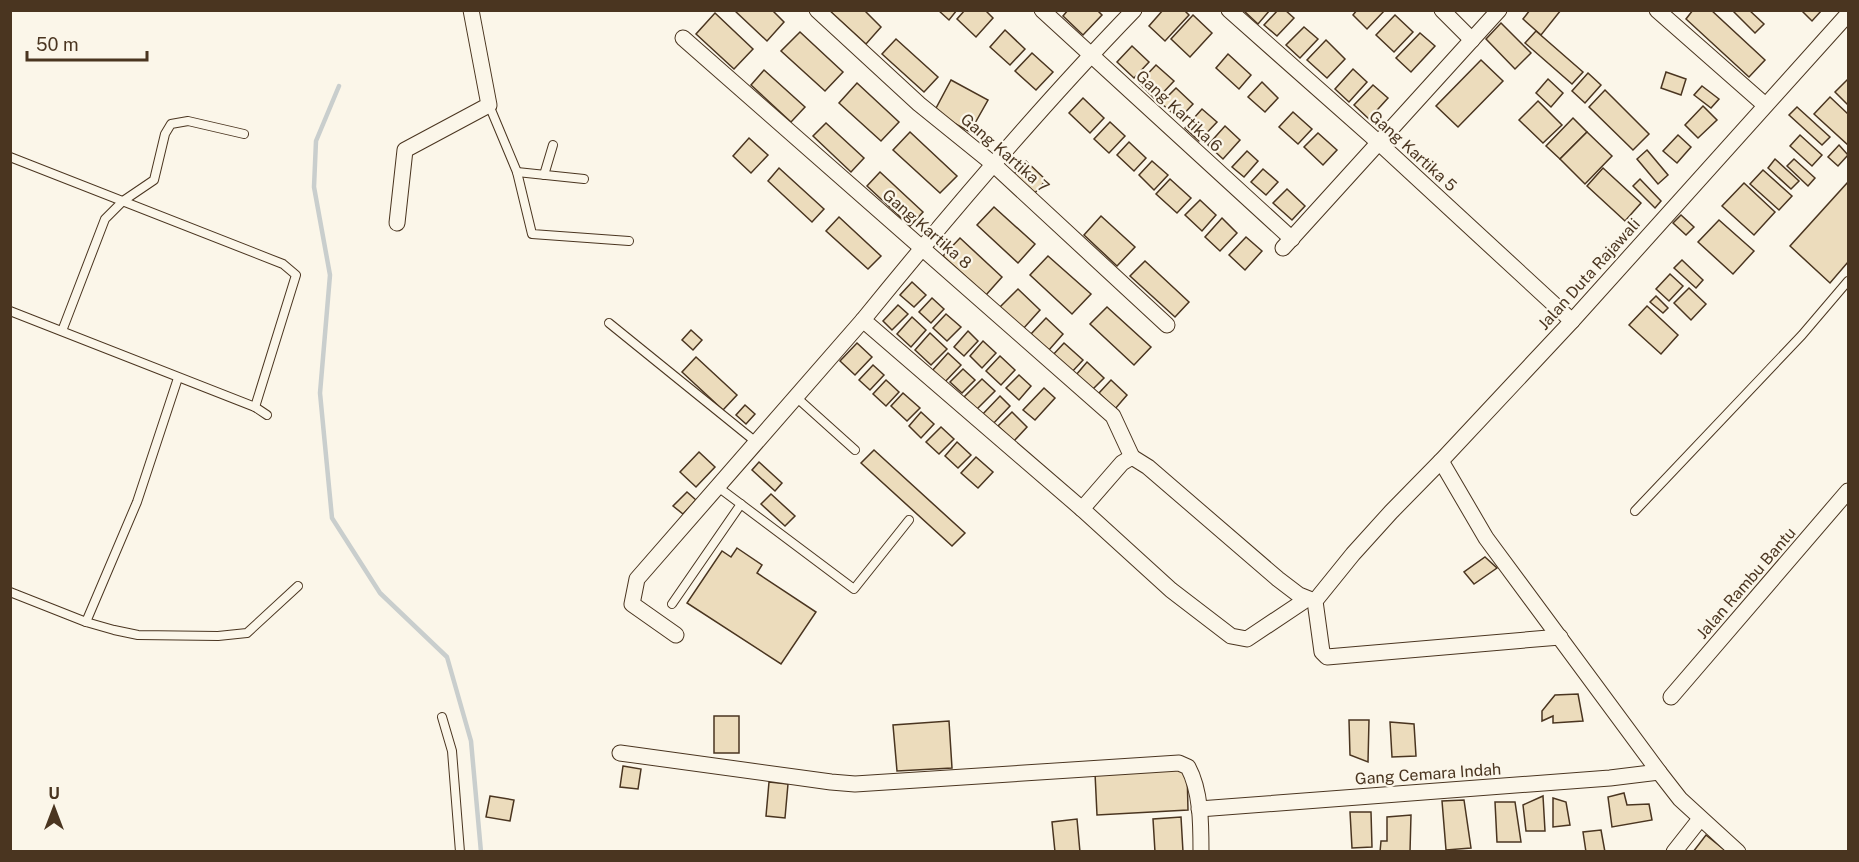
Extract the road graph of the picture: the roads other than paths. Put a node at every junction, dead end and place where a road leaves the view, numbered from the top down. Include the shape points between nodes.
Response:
1 (471, 10) edge
2 (817, 10) edge
3 (1042, 10) edge
4 (1134, 10) edge
5 (1229, 10) edge
6 (1442, 10) edge
7 (1498, 10) edge
8 (1657, 10) edge
9 (1848, 14) edge
10 (683, 39) dead end
11 (1472, 40) junction
12 (1091, 54) junction
13 (489, 105) junction
14 (1765, 105) junction
15 (244, 134) dead end
16 (1378, 142) junction
17 (553, 145) dead end
18 (10, 157) edge
19 (992, 163) junction
20 (517, 172) junction
21 (544, 175) junction
22 (584, 179) dead end
23 (123, 201) junction
24 (398, 223) dead end
25 (629, 241) dead end
26 (921, 248) junction
27 (1848, 281) edge
28 (10, 311) edge
29 (863, 320) junction
30 (1572, 321) junction
31 (609, 323) dead end
32 (1167, 325) dead end
33 (62, 331) junction
34 (178, 378) junction
35 (796, 397) junction
36 (255, 407) junction
37 (267, 415) dead end
38 (756, 442) junction
39 (855, 450) dead end
40 (1132, 457) junction
41 (1441, 462) junction
42 (718, 487) junction
43 (1848, 491) edge
44 (741, 504) junction
45 (1082, 509) junction
46 (1635, 511) dead end
47 (909, 520) dead end
48 (298, 586) dead end
49 (10, 592) edge
50 (1312, 600) junction
51 (672, 604) dead end
52 (86, 622) junction
53 (676, 635) dead end
54 (1560, 637) junction
55 (1671, 697) dead end
56 (442, 717) dead end
57 (620, 753) dead end
58 (1659, 772) junction
59 (1199, 809) junction
60 (1700, 819) junction
61 (460, 852) edge
62 (1201, 852) edge
63 (1674, 852) edge
64 (1738, 852) edge

1 - 13 street
2 - 19 street, Gang Kartika 7 via 919,104
3 - 12 street, Gang Kartika 6
4 - 12 street
5 - 16 street, Gang Kartika 5
6 - 11 street
7 - 11 street
8 - 14 street
9 - 14 street, Jalan Duta Rajawali
10 - 26 street, Gang Kartika 8
11 - 16 street
12 - 16 street, Gang Kartika 6 via 1287,244
12 - 19 street
13 - 20 lane
13 - 24 street via 405,150
14 - 30 street, Jalan Duta Rajawali
15 - 23 lane via 188,121 171,124 154,180
16 - 30 street, Gang Kartika 5
17 - 21 lane
18 - 23 lane
19 - 26 street
19 - 32 street, Gang Kartika 7
20 - 21 lane
20 - 25 lane via 532,234
21 - 22 lane
23 - 33 lane via 105,219
23 - 36 lane via 283,264 296,275
26 - 29 street
26 - 40 street, Gang Kartika 8 via 1113,416
27 - 46 lane
28 - 33 lane
29 - 35 street
29 - 45 street, Jalan Duta Rajawali
30 - 41 street, Jalan Duta Rajawali
31 - 38 lane
33 - 34 lane
34 - 36 lane
34 - 52 lane via 136,502
35 - 38 street
35 - 39 lane
36 - 37 lane
38 - 42 street
40 - 45 street via 1122,463
40 - 50 street, Gang Kartika 8 via 1278,579
41 - 50 street, Jalan Duta Rajawali
41 - 54 street via 1486,538
42 - 44 lane
42 - 53 street via 637,579 632,604
43 - 55 street, Jalan Rambu Bantu
44 - 47 lane via 854,589
44 - 51 lane
45 - 50 street, Jalan Duta Rajawali via 1171,590 1231,636 1247,639
48 - 52 lane via 247,633 138,635
49 - 52 lane
50 - 54 street via 1322,652 1328,657
54 - 58 street
56 - 61 lane via 452,751
57 - 59 street via 855,784 1179,763 1188,767 1193,777
58 - 59 street, Gang Cemara Indah
58 - 60 street
59 - 62 street
60 - 63 street
60 - 64 street

